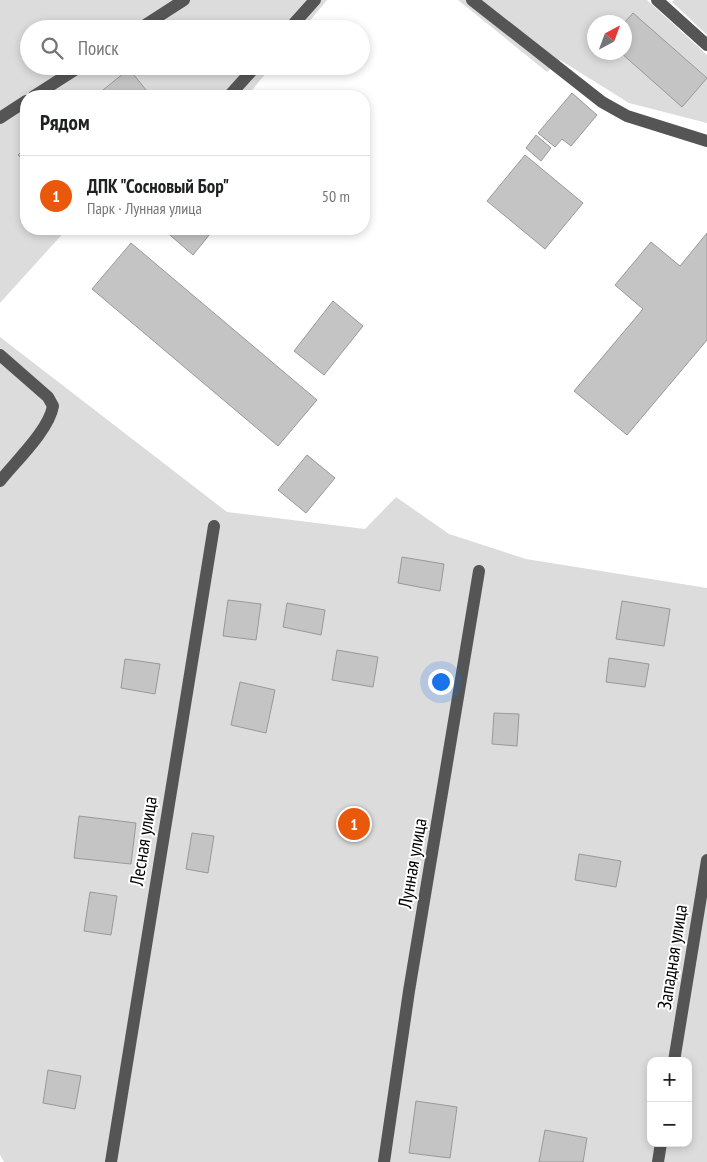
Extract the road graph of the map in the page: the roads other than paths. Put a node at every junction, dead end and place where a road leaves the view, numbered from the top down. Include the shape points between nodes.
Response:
1 (184, 0) edge
2 (315, 0) edge
3 (472, 0) edge
4 (658, 0) edge
5 (153, 20) edge
6 (297, 20) edge
7 (707, 45) edge
8 (66, 75) edge
9 (248, 75) edge
10 (43, 90) edge
11 (234, 90) edge
12 (20, 105) edge
13 (0, 118) edge
14 (707, 141) edge
15 (0, 355) edge
16 (0, 480) edge
17 (214, 526) dead end
18 (479, 571) dead end
19 (707, 860) edge
20 (675, 1057) edge
21 (660, 1147) edge
22 (111, 1162) edge
23 (384, 1162) edge
24 (658, 1162) edge

1 - 5 street
2 - 6 street
3 - 14 street via 602,102 627,116
4 - 7 street
8 - 10 street
9 - 11 street
12 - 13 street
15 - 16 street via 48,397 53,406 43,428
17 - 22 street, Лесная улица
18 - 23 street, Лунная улица
19 - 20 street, Западная улица
21 - 24 street

